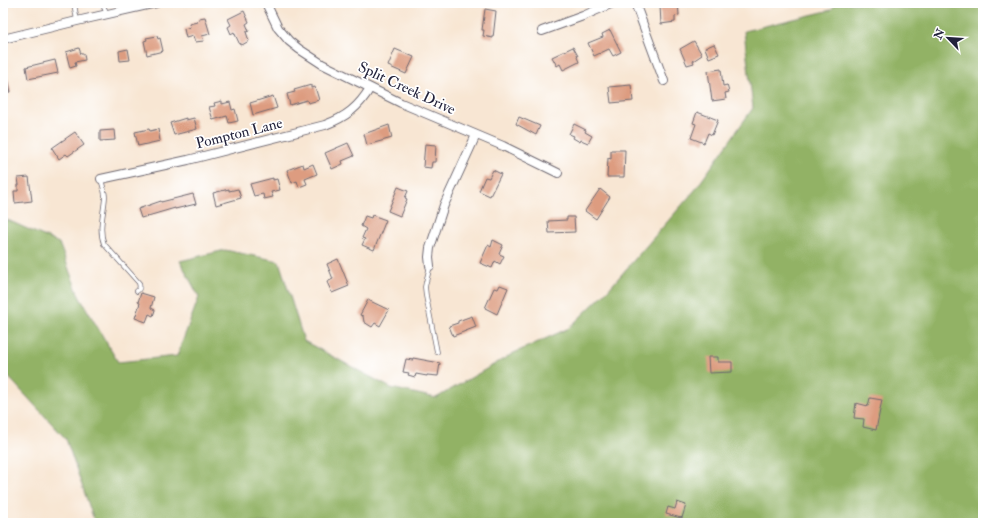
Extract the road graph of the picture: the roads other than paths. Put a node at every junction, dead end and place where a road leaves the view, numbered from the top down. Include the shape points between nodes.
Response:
1 (74, 3) edge
2 (102, 3) edge
3 (156, 3) edge
4 (266, 3) edge
5 (613, 3) edge
6 (635, 3) edge
7 (107, 14) junction
8 (77, 21) junction
9 (542, 31) dead end
10 (3, 39) edge
11 (664, 81) dead end
12 (370, 88) junction
13 (476, 135) junction
14 (558, 172) dead end
15 (101, 178) joint
16 (430, 266) joint
17 (137, 291) dead end
18 (437, 352) dead end

1 - 8 lane
2 - 7 lane
3 - 7 street
4 - 12 street, Split Creek Drive via 278,28 289,41 332,69
5 - 9 street
6 - 11 street
7 - 8 street
8 - 10 street
12 - 13 street, Split Creek Drive
12 - 15 street, Pompton Lane via 348,114 326,125 188,160
13 - 14 street, Split Creek Drive
13 - 16 street via 444,205 430,248
15 - 17 lane via 105,196 101,238 139,283
16 - 18 lane via 425,287

